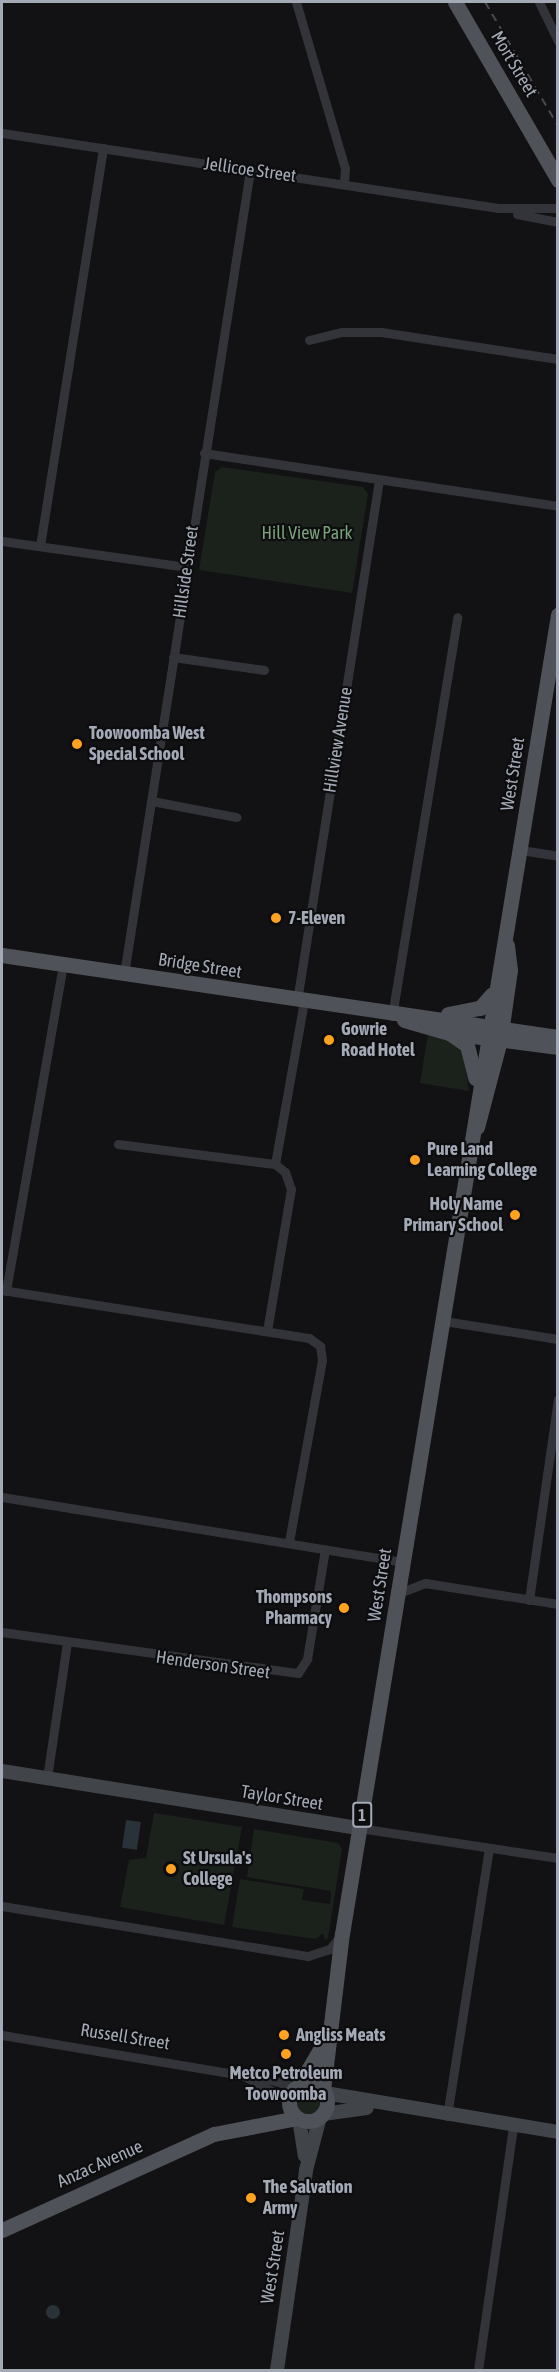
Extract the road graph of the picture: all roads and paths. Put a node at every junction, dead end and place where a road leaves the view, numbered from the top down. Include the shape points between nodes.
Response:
1 (296, 2) edge
2 (455, 2) edge
3 (539, 2) edge
4 (558, 41) edge
5 (2, 133) edge
6 (540, 146) junction
7 (103, 148) junction
8 (558, 164) edge
9 (250, 170) junction
10 (558, 180) edge
11 (344, 184) junction
12 (498, 208) junction
13 (558, 208) edge
14 (558, 222) edge
15 (309, 340) dead end
16 (558, 359) edge
17 (204, 453) junction
18 (379, 480) junction
19 (558, 506) edge
20 (2, 541) edge
21 (40, 546) junction
22 (186, 567) junction
23 (558, 615) edge
24 (457, 617) dead end
25 (173, 657) junction
26 (264, 670) dead end
27 (553, 676) edge
28 (152, 801) junction
29 (236, 817) dead end
30 (520, 850) junction
31 (558, 856) edge
32 (506, 939) junction
33 (2, 955) edge
34 (63, 965) junction
35 (124, 974) junction
36 (492, 994) junction
37 (300, 1001) junction
38 (418, 1015) junction
39 (392, 1016) junction
40 (449, 1033) junction
41 (494, 1033) junction
42 (558, 1037) edge
43 (558, 1047) edge
44 (475, 1102) junction
45 (473, 1138) junction
46 (118, 1143) dead end
47 (275, 1164) junction
48 (4, 1291) edge
49 (444, 1322) junction
50 (267, 1331) junction
51 (558, 1339) edge
52 (558, 1399) edge
53 (2, 1497) edge
54 (289, 1542) junction
55 (325, 1549) junction
56 (404, 1562) junction
57 (399, 1593) junction
58 (529, 1600) junction
59 (558, 1604) edge
60 (2, 1632) edge
61 (67, 1643) junction
62 (2, 1771) edge
63 (46, 1778) junction
64 (359, 1828) junction
65 (489, 1848) junction
66 (558, 1858) edge
67 (2, 1906) edge
68 (342, 1934) junction
69 (2, 2036) edge
70 (326, 2038) junction
71 (242, 2075) junction
72 (324, 2091) junction
73 (293, 2094) junction
74 (387, 2107) junction
75 (322, 2115) junction
76 (447, 2116) junction
77 (298, 2118) junction
78 (513, 2126) junction
79 (558, 2132) edge
80 (214, 2134) junction
81 (306, 2170) junction
82 (2, 2230) edge
83 (277, 2370) edge
84 (478, 2370) edge

1 - 11 street via 345,168
2 - 6 main road, Mort Street
3 - 4 street
5 - 7 street, Jellicoe Street
6 - 8 main road, Mort Street
6 - 10 main road, Mort Street
7 - 9 street, Jellicoe Street
7 - 21 street
9 - 11 street, Jellicoe Street
9 - 17 street, Hillside Street
11 - 12 street, Jellicoe Street
12 - 13 street, Jellicoe Street
12 - 14 street, Jellicoe Street
15 - 16 street via 342,332 381,332
17 - 18 street
17 - 22 street, Hillside Street
18 - 19 street
18 - 37 street, Hillview Avenue
20 - 21 street
21 - 22 street
22 - 25 street, Hillside Street
23 - 27 main road, West Street
24 - 39 street
25 - 26 street
25 - 28 street, Hillside Street
27 - 30 main road, West Street
28 - 29 street
28 - 35 street, Hillside Street
30 - 31 street
30 - 32 main road, West Street
32 - 36 main road, West Street
32 - 41 main road, West Street via 510,970
33 - 34 main road, Bridge Street
34 - 35 main road, Bridge Street
34 - 48 street
35 - 37 main road, Bridge Street
36 - 38 main road via 473,1010
36 - 41 main road, West Street
37 - 39 main road, Bridge Street
37 - 47 street, Hillview Avenue
38 - 39 main road, Bridge Street
38 - 41 main road, Bridge Street
39 - 40 main road, Bridge Street
40 - 41 main road, Bridge Street
40 - 44 main road via 468,1050
41 - 42 main road, Bridge Street
41 - 43 main road, Bridge Street
41 - 44 main road, West Street
41 - 45 main road, West Street
44 - 45 main road, West Street
45 - 49 main road, West Street
46 - 47 street
47 - 50 street via 285,1172 291,1189
48 - 50 street
49 - 51 street
49 - 56 main road, West Street
50 - 54 street via 309,1338 320,1346 322,1360
52 - 58 street
53 - 54 street
54 - 55 street
55 - 56 street
55 - 61 street, Henderson Street via 307,1659 298,1673
56 - 57 main road, West Street
57 - 58 street via 431,1584
57 - 64 main road, West Street / 1
58 - 59 street
60 - 61 street, Henderson Street
61 - 63 street
62 - 63 main road, Taylor Street
63 - 64 main road, Taylor Street
64 - 65 street, Taylor Street
64 - 68 main road, West Street / 1
65 - 66 street, Taylor Street
65 - 76 street
67 - 68 street via 297,1954 324,1952
68 - 70 main road, West Street / 1
69 - 71 street, Russell Street
70 - 72 main road, West Street / 1
70 - 73 main road, West Street / 1
71 - 73 street, Russell Street
71 - 73 street, Russell Street via 264,2075
72 - 73 main road via 314,2084
72 - 74 main road
72 - 75 main road, 1
73 - 77 main road, 1
73 - 80 main road, Anzac Avenue
74 - 75 main road
74 - 76 main road
75 - 77 main road, Anzac Avenue
75 - 81 main road, West Street / 1
76 - 78 main road
77 - 80 main road, Anzac Avenue
77 - 81 main road, West Street / 1
78 - 79 main road
78 - 84 street
80 - 82 main road, Anzac Avenue
81 - 83 main road, West Street / 1

